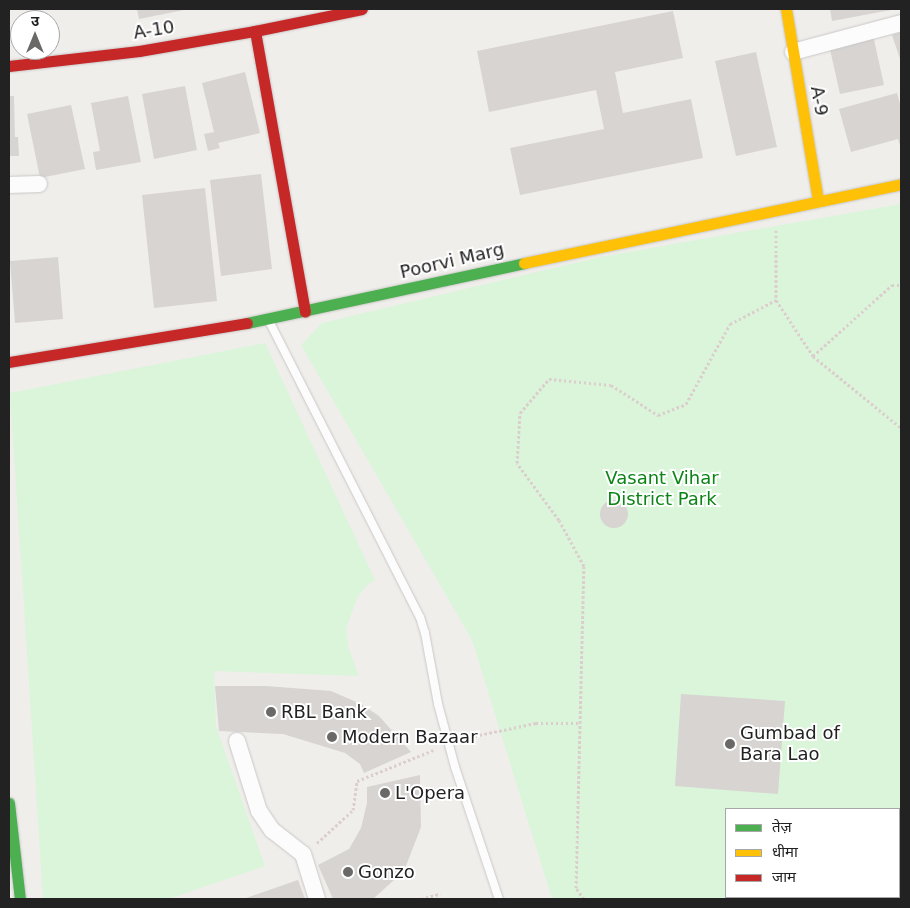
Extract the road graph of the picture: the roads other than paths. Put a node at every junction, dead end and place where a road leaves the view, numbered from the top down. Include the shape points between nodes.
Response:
1 (362, 9) edge
2 (786, 9) edge
3 (901, 23) edge
4 (255, 31) junction
5 (793, 52) junction
6 (9, 66) edge
7 (39, 184) dead end
8 (901, 184) edge
9 (9, 185) edge
10 (818, 200) junction
11 (305, 312) junction
12 (268, 320) junction
13 (9, 362) edge
14 (237, 741) dead end
15 (9, 803) edge
16 (20, 899) edge
17 (317, 899) edge
18 (498, 899) edge

1 - 4 street, A-10
2 - 5 street, A-9
3 - 5 street
4 - 6 street, A-10 via 67,61
4 - 11 street
5 - 10 street, A-9
7 - 9 street
8 - 10 street, Poorvi Marg
10 - 11 street, Poorvi Marg
11 - 12 street, Poorvi Marg
12 - 13 street, Poorvi Marg
12 - 18 lane via 420,617 455,767
14 - 17 street via 260,810 272,830 303,854
15 - 16 street

